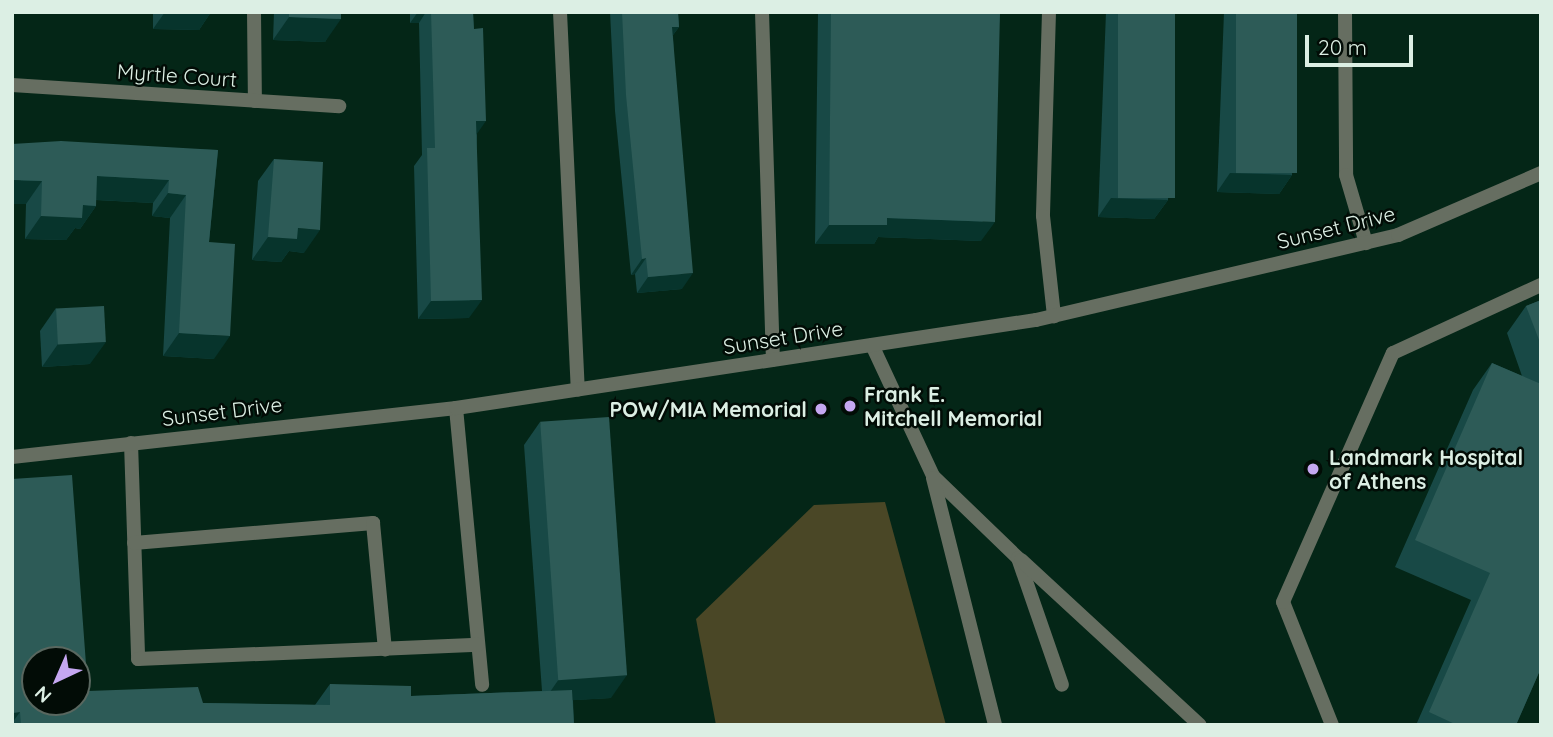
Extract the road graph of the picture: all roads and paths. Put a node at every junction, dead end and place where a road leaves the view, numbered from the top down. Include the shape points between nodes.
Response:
1 (254, 12) edge
2 (561, 12) edge
3 (762, 12) edge
4 (1049, 12) edge
5 (1345, 12) edge
6 (12, 85) edge
7 (255, 101) junction
8 (339, 106) dead end
9 (1541, 173) edge
10 (1366, 243) junction
11 (1541, 285) edge
12 (1054, 316) junction
13 (872, 345) junction
14 (773, 360) junction
15 (578, 390) junction
16 (456, 408) junction
17 (131, 443) junction
18 (12, 457) edge
19 (933, 476) junction
20 (134, 543) junction
21 (1018, 558) junction
22 (478, 645) junction
23 (385, 649) junction
24 (482, 685) dead end
25 (1062, 685) dead end
26 (995, 725) edge
27 (1200, 725) edge
28 (1332, 725) edge

1 - 7 street
2 - 15 street
3 - 14 street
4 - 12 street via 1043,216
5 - 10 street via 1346,175
6 - 7 street, Myrtle Court
7 - 8 street, Myrtle Court
9 - 10 street, Sunset Drive via 1398,235
10 - 12 street, Sunset Drive
11 - 28 street via 1393,353 1283,602
12 - 13 street, Sunset Drive
13 - 14 street, Sunset Drive
13 - 19 street
14 - 15 street, Sunset Drive
15 - 16 street, Sunset Drive
16 - 17 street, Sunset Drive
16 - 22 street
17 - 18 street, Sunset Drive
17 - 20 street
19 - 21 street
19 - 26 street
20 - 23 street via 138,659
20 - 23 street via 373,523
21 - 25 street
21 - 27 street
22 - 23 street
22 - 24 street

